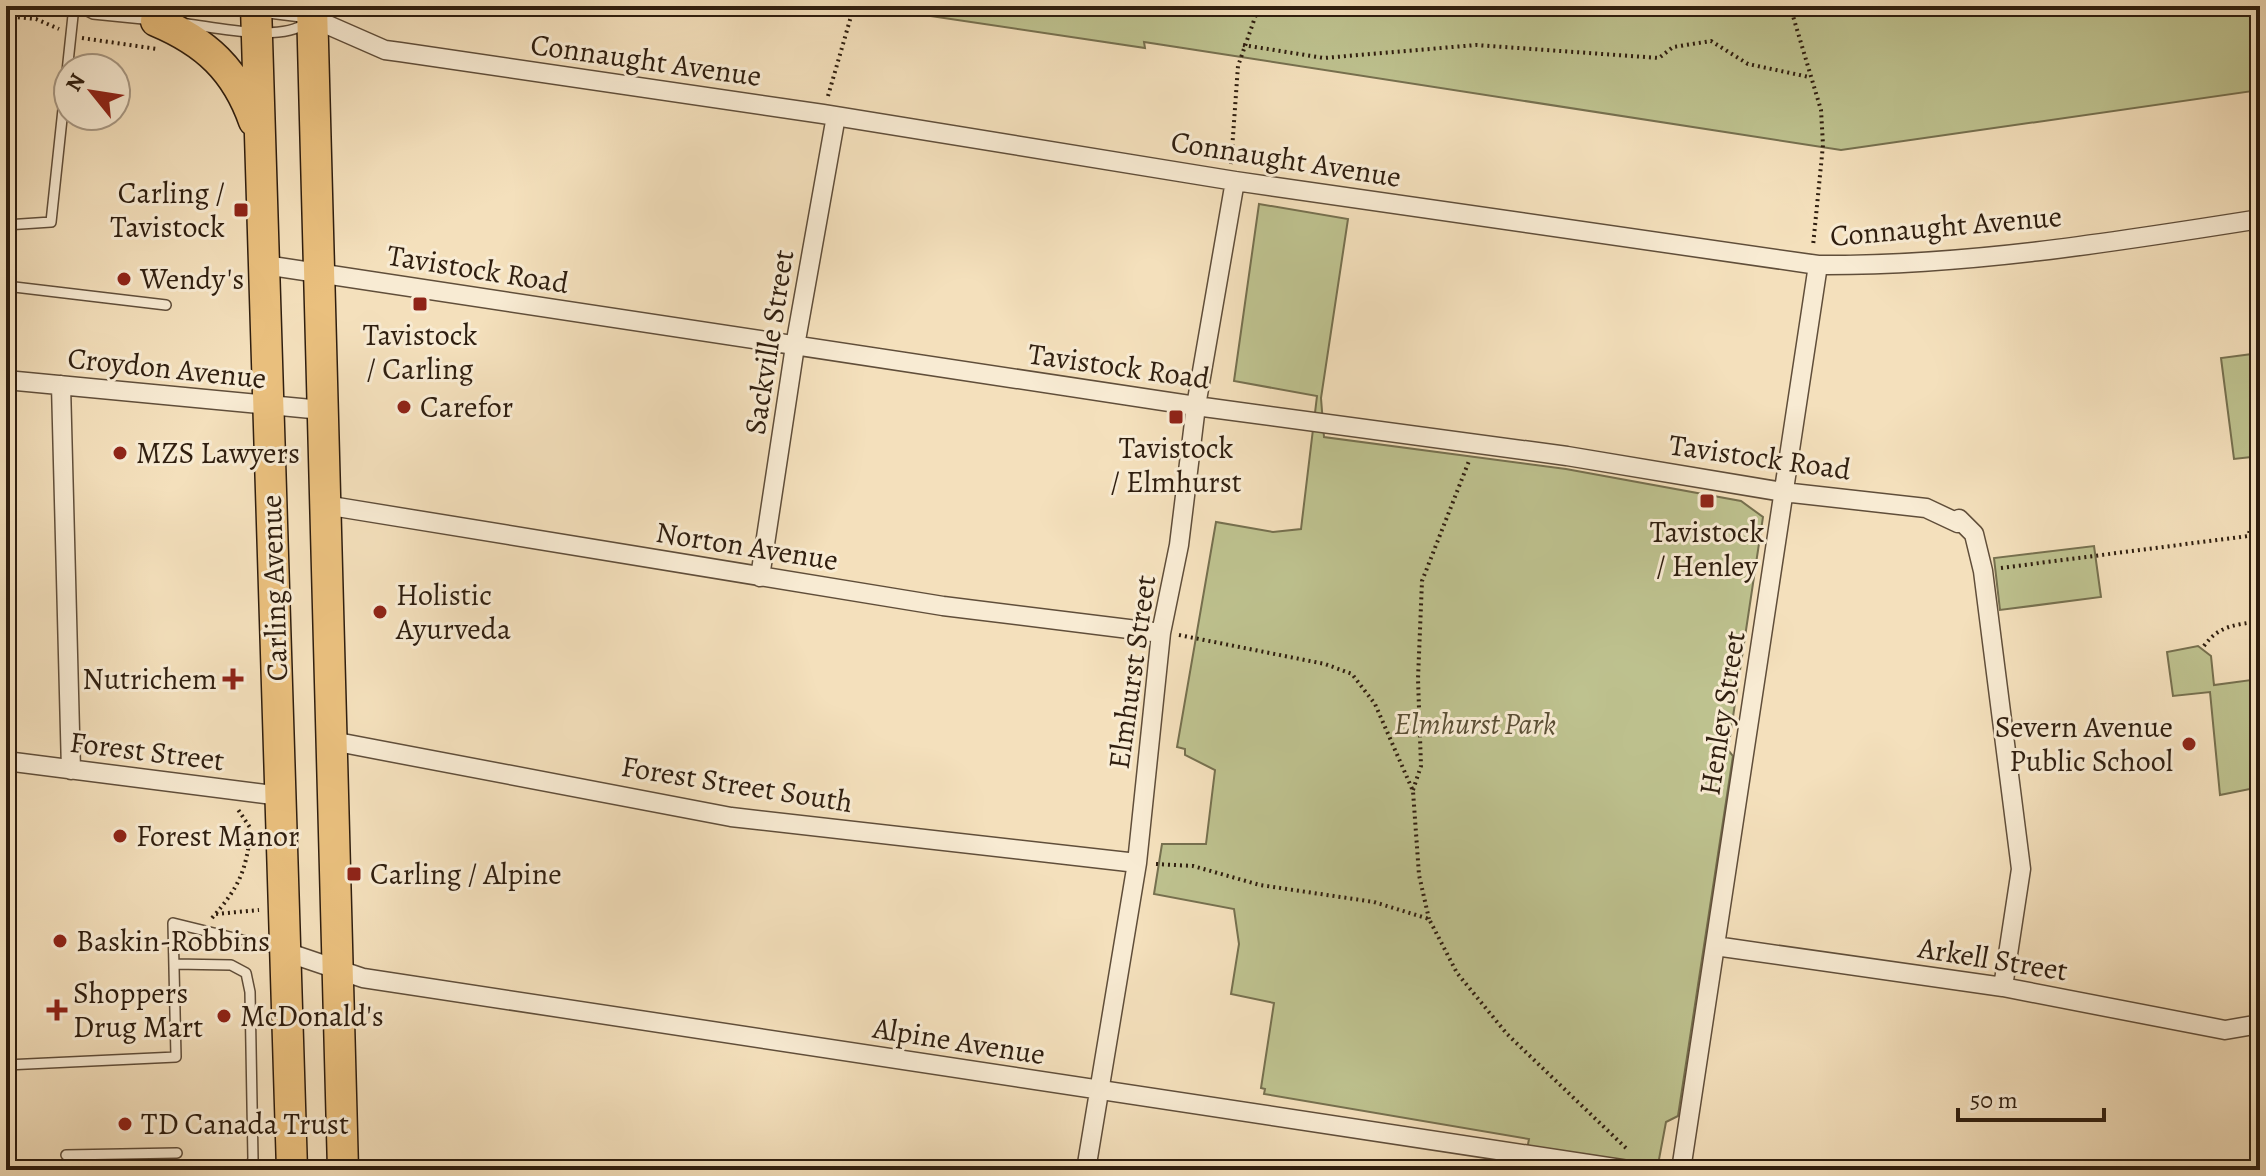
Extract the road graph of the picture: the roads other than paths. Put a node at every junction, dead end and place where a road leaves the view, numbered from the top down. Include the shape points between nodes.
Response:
1 (76, 6) edge
2 (211, 6) edge
3 (312, 12) edge
4 (257, 16) edge
5 (159, 35) junction
6 (829, 115) junction
7 (261, 139) junction
8 (1233, 181) junction
9 (2260, 219) edge
10 (6, 225) edge
11 (265, 265) junction
12 (1818, 265) junction
13 (318, 272) junction
14 (6, 286) edge
15 (166, 305) dead end
16 (795, 346) junction
17 (6, 380) edge
18 (61, 385) junction
19 (1196, 406) junction
20 (269, 407) junction
21 (322, 410) junction
22 (1783, 492) junction
23 (325, 505) junction
24 (760, 577) junction
25 (1161, 633) junction
26 (332, 741) junction
27 (6, 761) edge
28 (71, 770) junction
29 (281, 796) junction
30 (1137, 863) junction
31 (1715, 946) junction
32 (286, 952) junction
33 (174, 964) junction
34 (336, 971) junction
35 (2003, 987) junction
36 (2260, 1024) edge
37 (6, 1065) edge
38 (1099, 1091) junction
39 (177, 1153) dead end
40 (66, 1155) dead end
41 (1630, 1162) edge
42 (249, 1170) edge
43 (292, 1170) edge
44 (343, 1170) edge
45 (1086, 1170) edge
46 (1681, 1170) edge

1 - 5 lane
1 - 10 lane via 51,222
2 - 4 lane
3 - 4 lane
3 - 4 lane via 298,29
3 - 6 street, Connaught Avenue via 385,50
3 - 13 main road, Carling Avenue
4 - 5 lane
4 - 7 main road, Carling Avenue
5 - 7 main road via 196,40 220,59 242,91
6 - 8 street, Connaught Avenue
6 - 16 street, Sackville Street
7 - 11 main road, Carling Avenue
8 - 12 street, Connaught Avenue
8 - 19 street, Elmhurst Street
9 - 12 street, Connaught Avenue via 1957,259
11 - 13 street, Tavistock Road
11 - 20 main road, Carling Avenue
12 - 22 street, Henley Street
13 - 16 street, Tavistock Road
13 - 21 main road, Carling Avenue
14 - 15 lane
16 - 19 street, Tavistock Road
16 - 24 street, Sackville Street
17 - 18 street, Croydon Avenue
18 - 20 street, Croydon Avenue
18 - 28 street
19 - 22 street, Tavistock Road
19 - 25 street, Elmhurst Street via 1179,545
20 - 21 street, Croydon Avenue
20 - 29 main road, Carling Avenue
21 - 23 main road, Carling Avenue
22 - 31 street, Henley Street
22 - 35 street, Tavistock Road via 1926,508 1958,523 1959,519 1974,534 2021,869
23 - 24 street, Norton Avenue
23 - 26 main road, Carling Avenue
24 - 25 street, Norton Avenue
25 - 30 street, Elmhurst Street
26 - 30 street, Forest Street South via 731,817
26 - 34 main road, Carling Avenue
27 - 28 street, Forest Street
28 - 29 street, Forest Street
29 - 32 main road, Carling Avenue
30 - 38 street, Elmhurst Street
31 - 35 street, Arkell Street
31 - 46 street, Henley Street
32 - 33 lane via 173,923
32 - 34 street, Alpine Avenue
32 - 43 main road, Carling Avenue
33 - 37 lane via 176,1057
33 - 42 lane via 231,965 246,973 253,1086
34 - 38 street, Alpine Avenue
34 - 44 main road, Carling Avenue
35 - 36 street, Arkell Street via 2225,1030
38 - 41 street, Alpine Avenue
38 - 45 street, Elmhurst Street
39 - 40 lane

